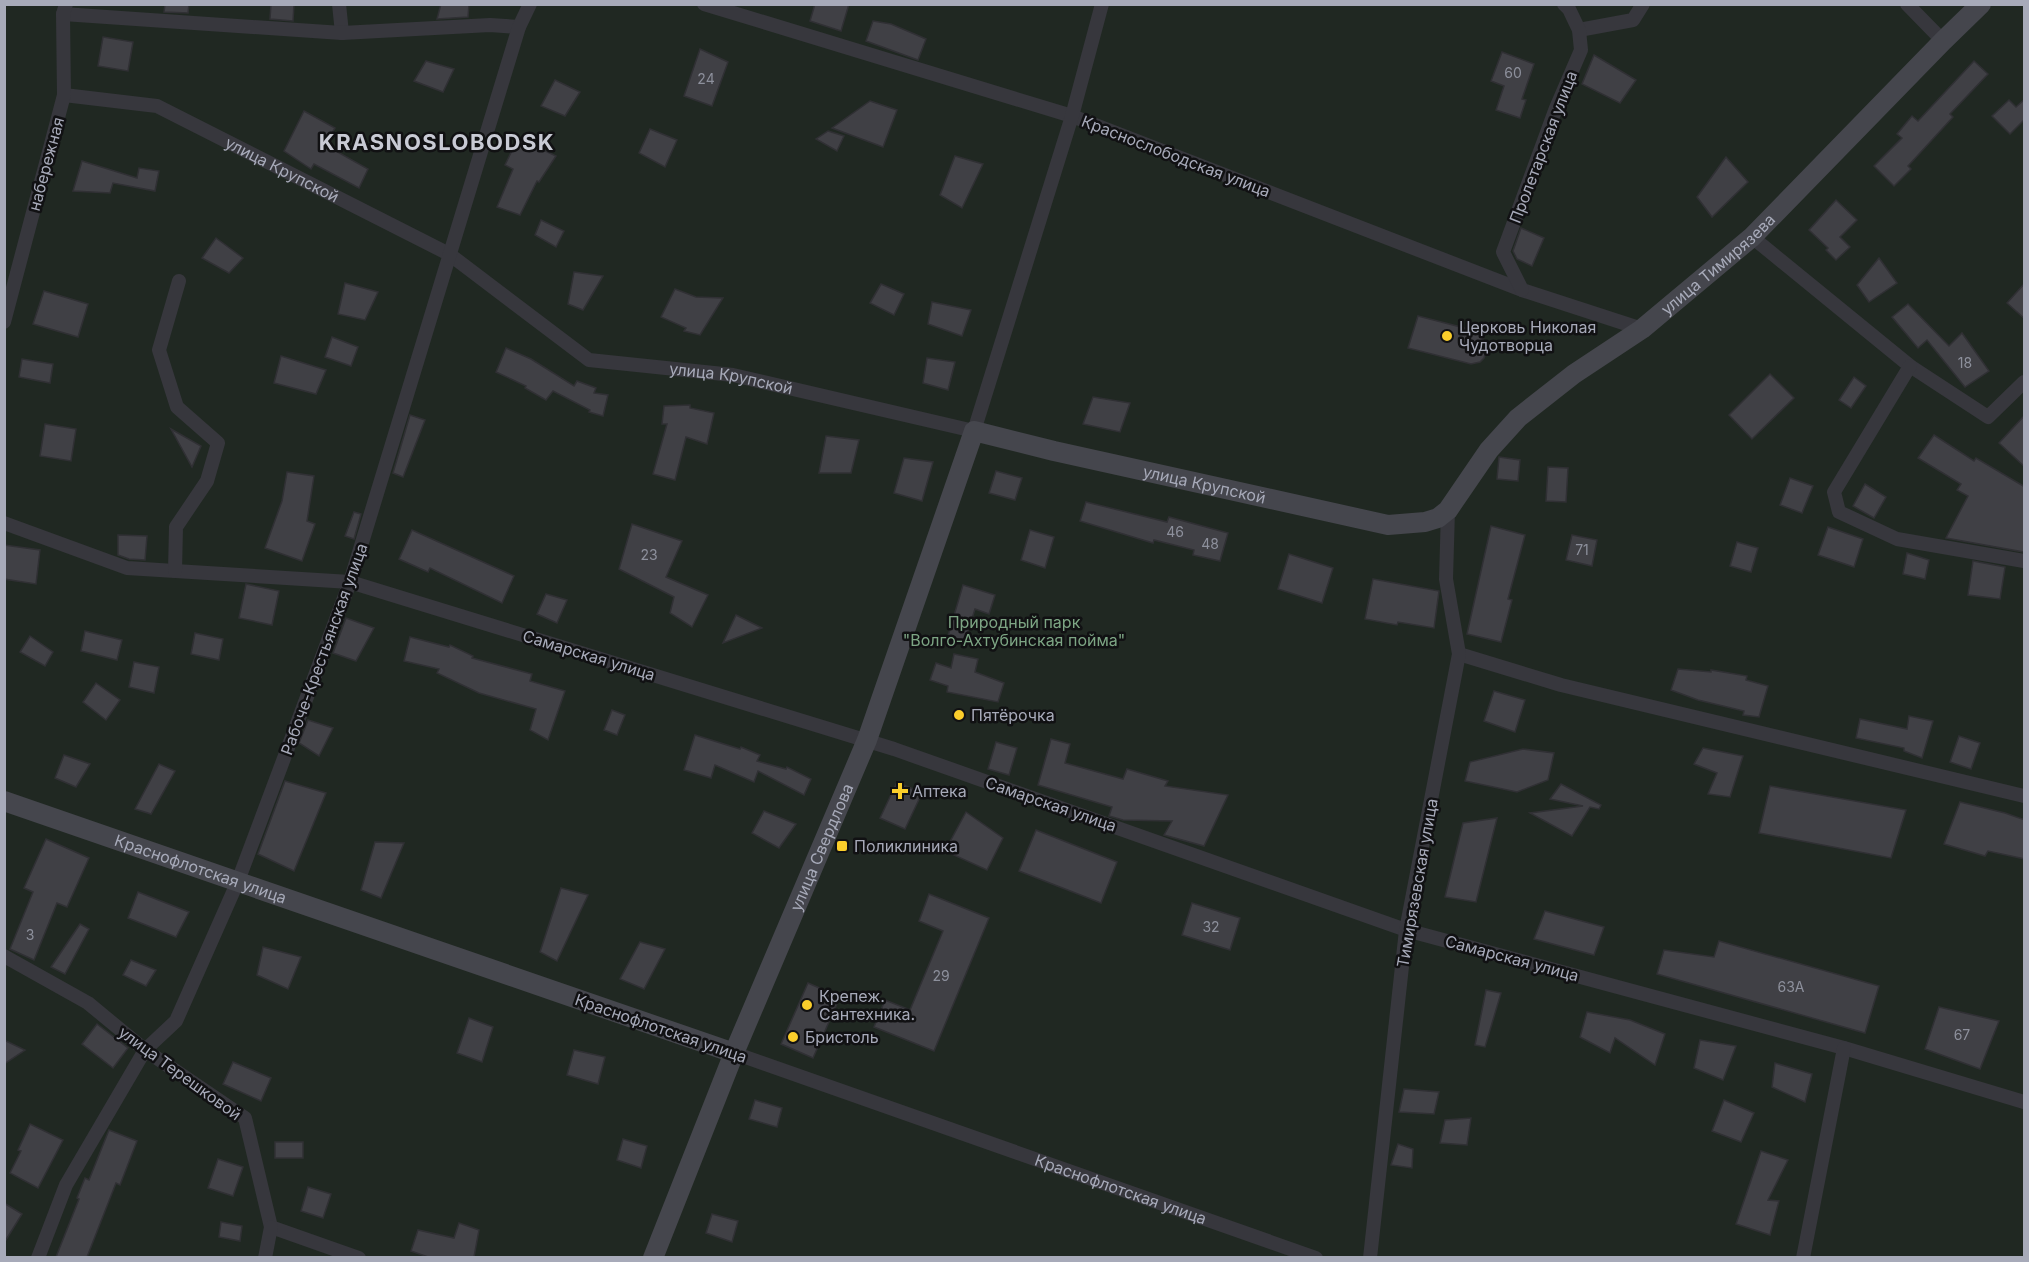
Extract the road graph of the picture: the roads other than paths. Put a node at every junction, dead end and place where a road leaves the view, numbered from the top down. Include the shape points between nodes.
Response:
1 (339, 4) edge
2 (530, 4) edge
3 (704, 4) edge
4 (1102, 4) edge
5 (1564, 4) edge
6 (1643, 4) edge
7 (1907, 4) edge
8 (1981, 4) edge
9 (64, 9) edge
10 (519, 27) junction
11 (1579, 30) junction
12 (342, 33) junction
13 (1943, 41) junction
14 (64, 95) junction
15 (1072, 116) junction
16 (1752, 237) junction
17 (449, 254) junction
18 (179, 281) dead end
19 (1522, 290) junction
20 (4, 322) edge
21 (1642, 329) junction
22 (1910, 366) junction
23 (2025, 382) edge
24 (974, 431) junction
25 (1448, 510) junction
26 (4, 523) edge
27 (2025, 561) edge
28 (174, 571) junction
29 (350, 582) junction
30 (1459, 654) junction
31 (867, 740) junction
32 (2025, 796) edge
33 (4, 801) edge
34 (238, 881) junction
35 (1406, 930) junction
36 (4, 956) edge
37 (1844, 1048) junction
38 (145, 1050) junction
39 (734, 1053) junction
40 (2025, 1102) edge
41 (271, 1227) junction
42 (38, 1257) edge
43 (265, 1257) edge
44 (359, 1257) edge
45 (653, 1257) edge
46 (1316, 1257) edge
47 (1370, 1257) edge
48 (1803, 1257) edge

1 - 12 street
2 - 10 street, Рабоче-Крестьянская улица
3 - 15 street, Краснослободская улица
4 - 15 street
5 - 11 street
6 - 11 street via 1632,20
7 - 13 street
8 - 13 street, улица Тимирязева
9 - 12 street
9 - 14 street, набережная
10 - 12 street
10 - 17 street, Рабоче-Крестьянская улица
11 - 19 street, Пролетарская улица via 1581,50 1503,252
13 - 16 street, улица Тимирязева
14 - 17 street, улица Крупской via 157,106
14 - 20 street, набережная
15 - 19 street, Краснослободская улица
15 - 24 street
16 - 21 street, улица Тимирязева
16 - 22 street
17 - 24 street, улица Крупской via 589,360 733,375
17 - 29 street, Рабоче-Крестьянская улица
18 - 28 street via 159,350 177,407 218,443 207,481 176,527
19 - 21 street, Краснослободская улица
21 - 25 street, улица Тимирязева via 1574,374 1518,418 1489,450
22 - 23 street via 1988,417
22 - 27 street via 1834,492 1839,512 1897,539
24 - 25 street, улица Крупской via 1388,525 1425,522
24 - 31 street, улица Свердлова
25 - 30 street, Тимирязевская улица via 1446,579
26 - 28 street, Самарская улица via 127,568
28 - 29 street, Самарская улица
29 - 31 street, Самарская улица
29 - 34 street, Рабоче-Крестьянская улица
30 - 32 street via 1561,686
30 - 35 street, Тимирязевская улица
31 - 35 street, Самарская улица
31 - 39 street, улица Свердлова
33 - 34 street, Краснофлотская улица
34 - 38 street, Рабоче-Крестьянская улица via 176,1021
34 - 39 street, Краснофлотская улица
35 - 37 street, Самарская улица
35 - 47 street, Тимирязевская улица
36 - 38 street, улица Терешковой via 88,1003
37 - 40 street, Самарская улица
37 - 48 street
38 - 41 street, улица Терешковой via 245,1118
38 - 42 street, Рабоче-Крестьянская улица via 66,1185
39 - 45 street, улица Свердлова
39 - 46 street, Краснофлотская улица
41 - 43 street
41 - 44 street

